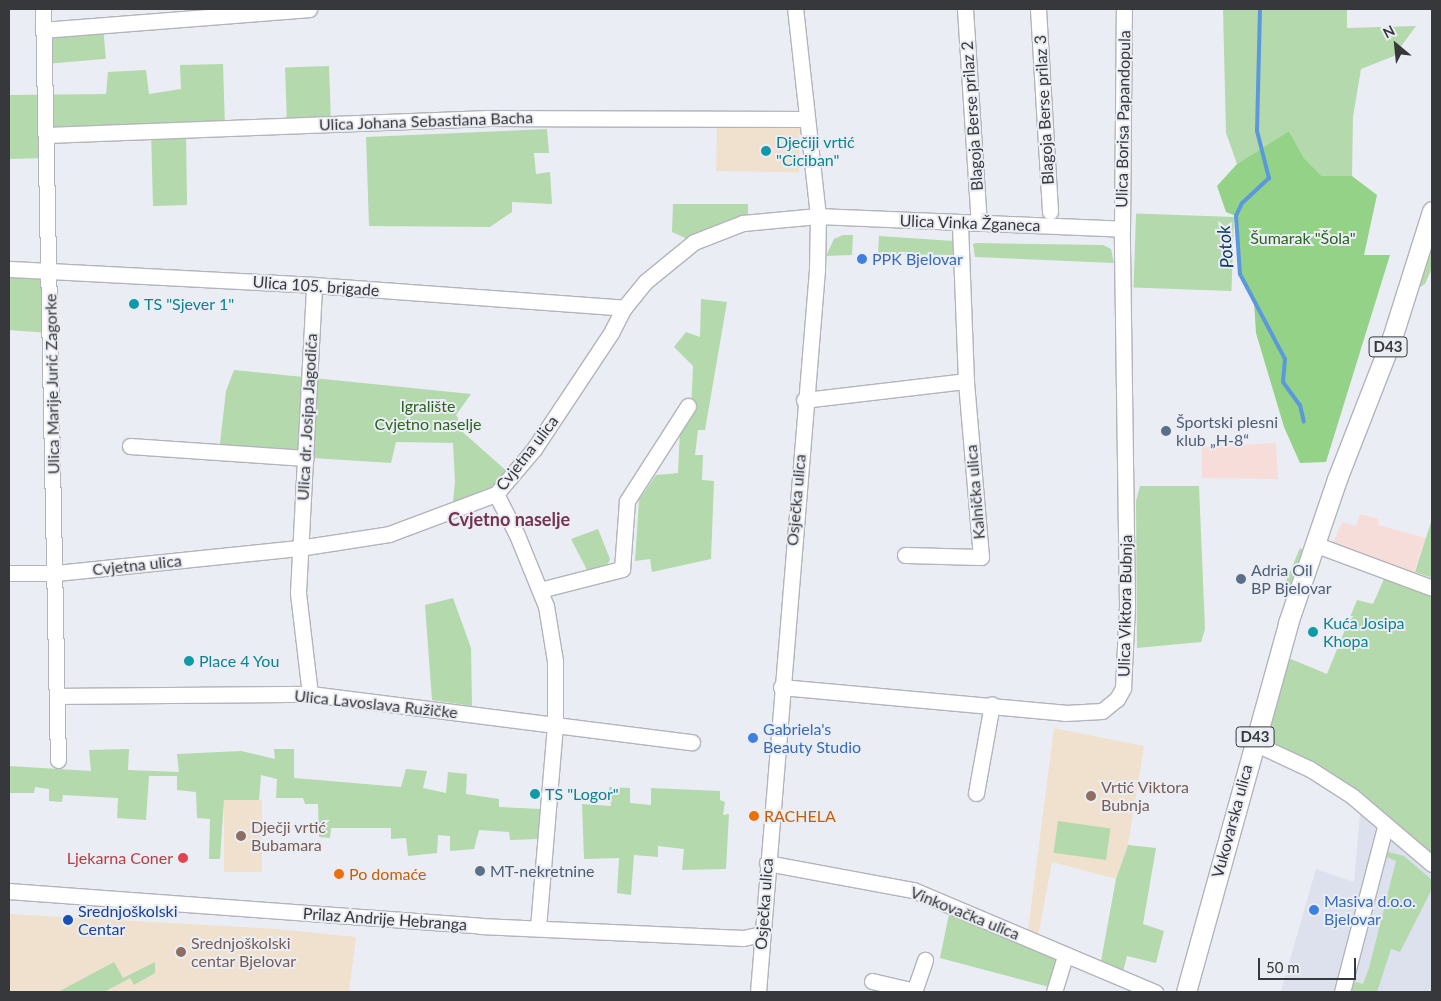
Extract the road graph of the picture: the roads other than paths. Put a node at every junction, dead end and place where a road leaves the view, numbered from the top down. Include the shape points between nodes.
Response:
1 (43, 9) edge
2 (309, 9) edge
3 (795, 9) edge
4 (965, 9) edge
5 (1038, 9) edge
6 (1124, 9) edge
7 (44, 30) junction
8 (807, 119) junction
9 (46, 135) junction
10 (1050, 212) dead end
11 (1432, 212) edge
12 (818, 216) junction
13 (960, 222) junction
14 (979, 223) junction
15 (1122, 230) junction
16 (9, 269) edge
17 (50, 272) junction
18 (314, 285) junction
19 (624, 308) junction
20 (966, 381) junction
21 (804, 400) junction
22 (688, 406) dead end
23 (130, 446) dead end
24 (306, 458) junction
25 (496, 494) junction
26 (1314, 544) junction
27 (299, 548) junction
28 (906, 555) dead end
29 (9, 573) edge
30 (56, 573) junction
31 (1432, 588) edge
32 (540, 590) junction
33 (781, 687) junction
34 (310, 694) junction
35 (58, 696) junction
36 (992, 704) junction
37 (555, 726) junction
38 (692, 742) dead end
39 (1254, 743) junction
40 (58, 760) dead end
41 (976, 793) dead end
42 (1385, 827) junction
43 (767, 863) junction
44 (1432, 864) edge
45 (9, 891) edge
46 (538, 928) junction
47 (762, 934) junction
48 (1065, 955) junction
49 (925, 960) dead end
50 (872, 982) dead end
51 (758, 992) edge
52 (914, 992) edge
53 (1054, 992) edge
54 (1155, 992) edge
55 (1186, 992) edge
56 (1342, 992) edge

1 - 7 street, Ulica Marije Jurić Zagorke
2 - 7 street
3 - 8 street, Osječka ulica
4 - 14 street, Blagoja Berse prilaz 2
5 - 10 street, Blagoja Berse prilaz 3
6 - 15 street, Ulica Borisa Papandopula
7 - 9 street, Ulica Marije Jurić Zagorke
8 - 9 street, Ulica Johana Sebastiana Bacha via 488,118
8 - 12 street, Osječka ulica
9 - 17 street, Ulica Marije Jurić Zagorke
11 - 26 main road, Vukovarska ulica / D43 via 1392,338
12 - 13 street, Ulica Vinka Žganeca
12 - 19 street, Cvjetna ulica via 743,222 694,242 644,282
12 - 21 street, Osječka ulica via 817,269
13 - 14 street, Ulica Vinka Žganeca
13 - 20 street, Kalnička ulica
14 - 15 street, Ulica Vinka Žganeca
15 - 36 street, Ulica Viktora Bubnja via 1127,605 1123,688 1117,699 1102,711 1065,712
16 - 17 street, Ulica 105. brigade
17 - 18 street, Ulica 105. brigade
17 - 30 street, Ulica Marije Jurić Zagorke
18 - 19 street, Ulica 105. brigade
18 - 24 street, Ulica dr. Josipa Jagodića
19 - 25 street, Cvjetna ulica via 534,449
20 - 21 street
20 - 28 street, Kalnička ulica via 981,557
21 - 33 street, Osječka ulica
22 - 32 street via 628,501 622,569
23 - 24 street
24 - 27 street, Ulica dr. Josipa Jagodića
25 - 27 street, Cvjetna ulica via 389,534
25 - 32 street
26 - 31 street
26 - 39 main road, Vukovarska ulica / D43
27 - 30 street, Cvjetna ulica
27 - 34 street, Ulica dr. Josipa Jagodića via 298,593
29 - 30 street, Cvjetna ulica
30 - 35 street, Ulica Marije Jurić Zagorke
32 - 37 street via 546,606 555,660
33 - 36 street, Ulica Viktora Bubnja
33 - 43 street, Osječka ulica
34 - 35 street, Ulica Lavoslava Ružičke
34 - 37 street, Ulica Lavoslava Ružičke
35 - 40 street, Ulica Marije Jurić Zagorke
36 - 41 street
37 - 38 street, Ulica Lavoslava Ružičke
37 - 46 street
39 - 42 street via 1319,774 1361,803
39 - 55 main road, Vukovarska ulica / D43
42 - 44 street
42 - 56 street
43 - 47 street, Osječka ulica
43 - 48 street, Vinkovačka ulica via 913,890
45 - 46 street, Prilaz Andrije Hebranga
46 - 47 street, Prilaz Andrije Hebranga via 743,938
47 - 51 street, Osječka ulica
48 - 53 street
48 - 54 street, Vinkovačka ulica
49 - 52 street
50 - 52 street

